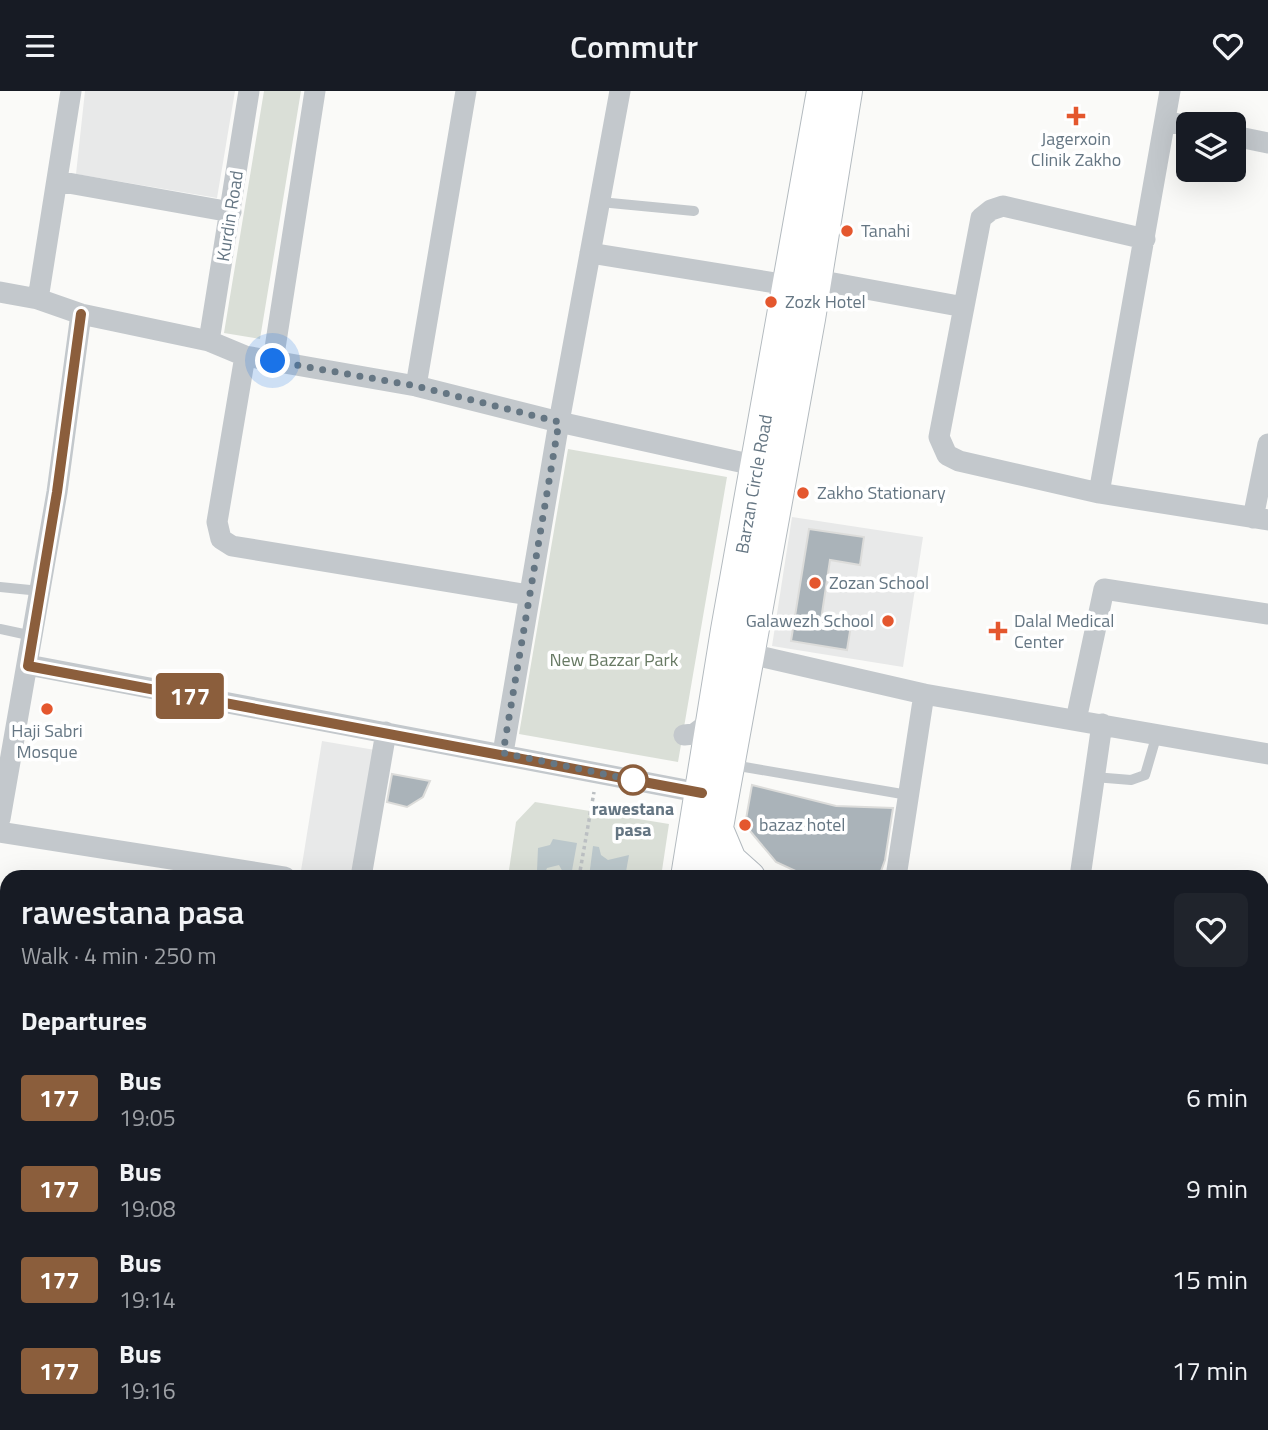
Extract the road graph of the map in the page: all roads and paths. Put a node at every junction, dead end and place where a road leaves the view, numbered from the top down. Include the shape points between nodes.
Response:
1 (71, 91) edge
2 (249, 91) edge
3 (315, 91) edge
4 (466, 91) edge
5 (620, 91) edge
6 (822, 91) edge
7 (847, 91) edge
8 (1170, 91) edge
9 (1165, 121) junction
10 (1176, 123) edge
11 (1246, 138) edge
12 (1268, 143) edge
13 (57, 181) junction
14 (600, 202) junction
15 (694, 211) dead end
16 (231, 212) junction
17 (1145, 239) junction
18 (590, 253) junction
19 (802, 283) junction
20 (0, 292) edge
21 (38, 299) junction
22 (964, 307) junction
23 (81, 314) junction
24 (209, 341) junction
25 (244, 356) junction
26 (273, 361) junction
27 (416, 386) junction
28 (559, 422) junction
29 (1268, 444) edge
30 (758, 465) junction
31 (1099, 493) junction
32 (1261, 519) edge
33 (0, 587) edge
34 (40, 591) junction
35 (529, 595) junction
36 (1268, 614) edge
37 (0, 629) edge
38 (33, 636) junction
39 (750, 654) junction
40 (28, 666) junction
41 (924, 694) junction
42 (10, 711) edge
43 (1076, 719) junction
44 (713, 720) junction
45 (1102, 724) junction
46 (386, 732) junction
47 (1157, 734) junction
48 (684, 735) dead end
49 (503, 753) junction
50 (1268, 754) edge
51 (730, 764) junction
52 (598, 772) junction
53 (1094, 777) junction
54 (702, 793) junction
55 (908, 795) junction
56 (0, 819) edge
57 (718, 829) junction
58 (0, 832) edge
59 (241, 870) edge
60 (362, 870) edge
61 (580, 870) edge
62 (687, 870) edge
63 (710, 870) edge
64 (742, 870) edge
65 (897, 870) edge
66 (1081, 870) edge

1 - 13 street
2 - 16 street, Kurdin Road
3 - 26 street
4 - 27 street
5 - 14 street
6 - 19 main road, Barzan Circle Road
7 - 19 main road
8 - 9 street
9 - 10 street
9 - 17 street
11 - 12 street
13 - 16 street
13 - 21 street
14 - 15 lane
14 - 18 street
16 - 24 street, Kurdin Road
17 - 22 street via 1018,208 990,210 981,218
17 - 31 street
18 - 19 street
18 - 28 street
19 - 22 street
19 - 30 main road, Barzan Circle Road
19 - 39 main road, Barzan Circle Road
20 - 21 street
21 - 23 street
22 - 31 street via 939,437 947,455
23 - 24 street
23 - 34 street
24 - 25 street
25 - 26 street
25 - 35 street via 217,522 221,538 232,546
26 - 27 street
27 - 28 street
28 - 30 street
28 - 35 street
29 - 32 street
30 - 44 main road, Barzan Circle Road
31 - 32 street
33 - 34 lane
34 - 38 street
35 - 49 street
36 - 43 street via 1104,589
37 - 38 lane
38 - 40 street
39 - 41 street
39 - 51 main road, Barzan Circle Road
40 - 42 street
40 - 46 street
41 - 43 street
41 - 55 street
42 - 56 street
43 - 45 street
44 - 48 street via 694,734
44 - 54 main road, Barzan Circle Road
45 - 47 street
45 - 53 street
46 - 49 street
46 - 60 street
47 - 50 street
47 - 53 lane via 1145,775 1131,780
49 - 52 street
51 - 55 lane
51 - 57 main road, Barzan Circle Road
52 - 54 street
52 - 61 path
53 - 66 street
54 - 62 main road, Barzan Circle Road
55 - 65 street
57 - 63 main road, Barzan Circle Road
57 - 64 main road via 731,860
58 - 59 street

